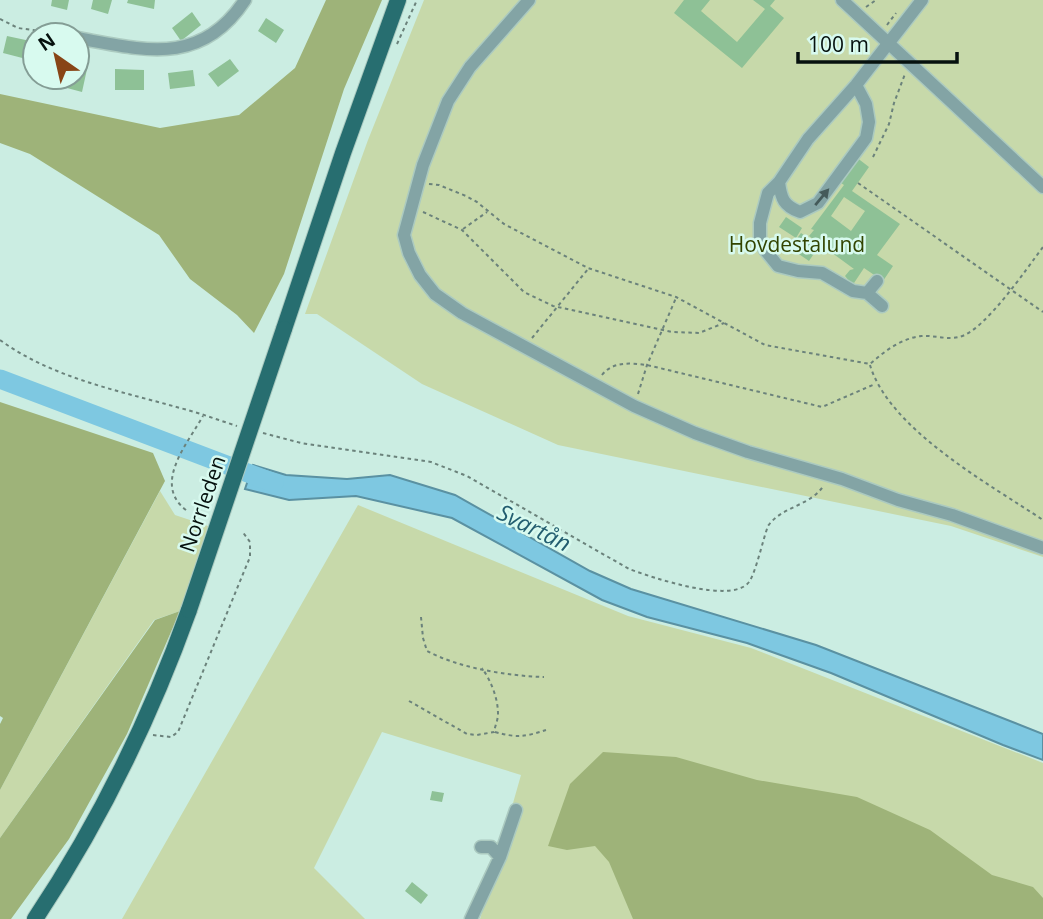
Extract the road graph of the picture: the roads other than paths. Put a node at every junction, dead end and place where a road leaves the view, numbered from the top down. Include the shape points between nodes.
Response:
1 (244, 0) edge
2 (398, 0) edge
3 (406, 0) edge
4 (529, 0) edge
5 (842, 0) edge
6 (922, 0) edge
7 (884, 38) junction
8 (91, 40) edge
9 (367, 84) junction
10 (856, 85) junction
11 (779, 182) junction
12 (1043, 187) edge
13 (877, 281) dead end
14 (867, 293) junction
15 (882, 306) dead end
16 (1043, 548) edge
17 (516, 810) dead end
18 (481, 847) dead end
19 (500, 857) junction
20 (35, 919) edge
21 (471, 919) edge

1 - 8 street via 234,16 208,38 177,49 146,50
2 - 9 main road, Norrleden
3 - 9 main road, Norrleden
4 - 16 street via 470,67 448,101 430,143 404,235 420,275 435,294 634,406 695,433
5 - 7 street
6 - 7 street
7 - 10 street
7 - 12 street
9 - 20 main road, Norrleden, bridge via 189,610 144,723 98,816
10 - 11 street via 808,139
11 -> 10 street via 787,207 800,212 818,203 866,138 866,104
11 - 14 street via 768,193 760,223 760,239 773,263 822,273 853,291
13 - 14 street
14 - 15 street
17 - 19 street
18 - 19 street via 491,847
19 - 21 street

